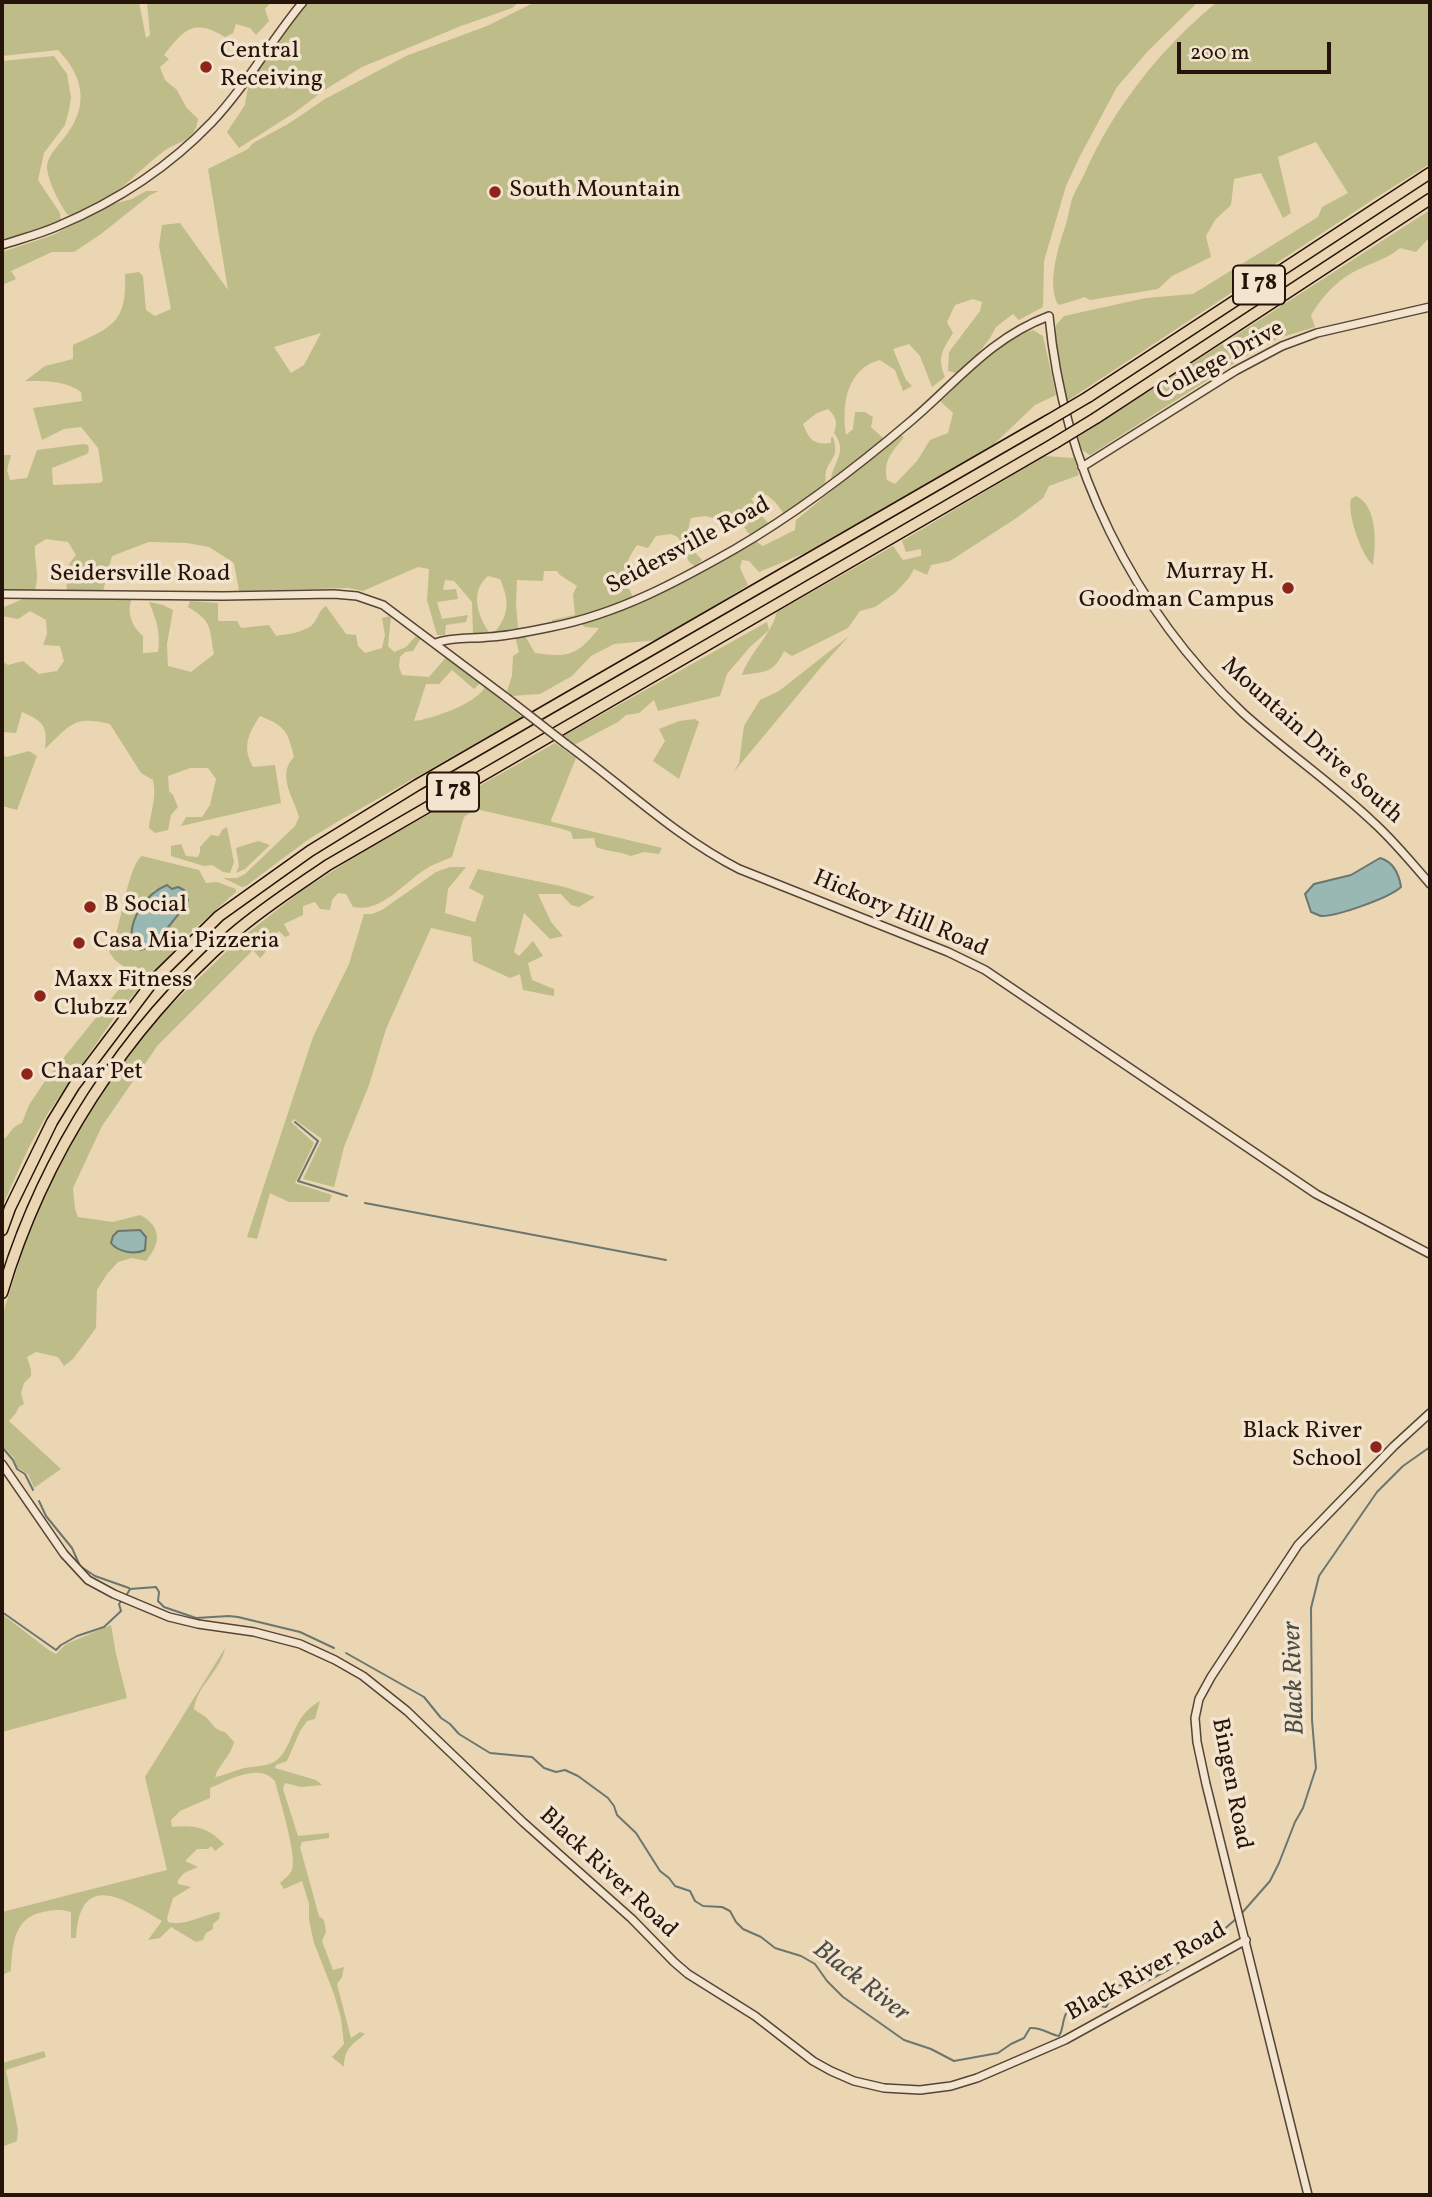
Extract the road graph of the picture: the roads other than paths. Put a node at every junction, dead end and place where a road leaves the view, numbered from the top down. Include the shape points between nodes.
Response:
1 (303, 2) edge
2 (1430, 173) edge
3 (1430, 199) edge
4 (2, 245) edge
5 (1430, 307) edge
6 (1049, 317) joint
7 (1083, 467) junction
8 (2, 594) edge
9 (436, 643) junction
10 (1430, 884) edge
11 (2, 1230) edge
12 (1430, 1254) edge
13 (2, 1293) edge
14 (1430, 1413) edge
15 (2, 1464) edge
16 (1246, 1940) junction
17 (1308, 2195) edge

1 - 4 street via 213,121 164,166 131,189 57,227
2 - 11 highway, I 78, bridge via 1088,397 417,785 310,851 219,916 154,980 75,1086 52,1122
3 - 13 highway, I 78, bridge via 1055,443 280,897 174,992 113,1065 53,1165
5 - 7 street, College Drive via 1317,333 1282,346
6 - 7 street, Mountain Drive South via 1061,396
6 - 9 street, Seidersville Road via 990,348 908,424 796,510 687,575 620,608 575,622
7 - 10 street, Mountain Drive South via 1125,562 1194,660 1245,714 1373,822
8 - 9 street, Seidersville Road via 356,596 383,605
9 - 12 street, Hickory Hill Road, bridge via 718,858 978,967 1316,1194
14 - 16 street, Bingen Road via 1298,1545 1199,1699 1197,1742
15 - 16 street, Black River Road via 73,1566 88,1580 182,1621 292,1642 363,1676 408,1711 688,1974 755,2016 813,2061 861,2083 920,2090 977,2078 1065,2040
16 - 17 street, Bingen Road

